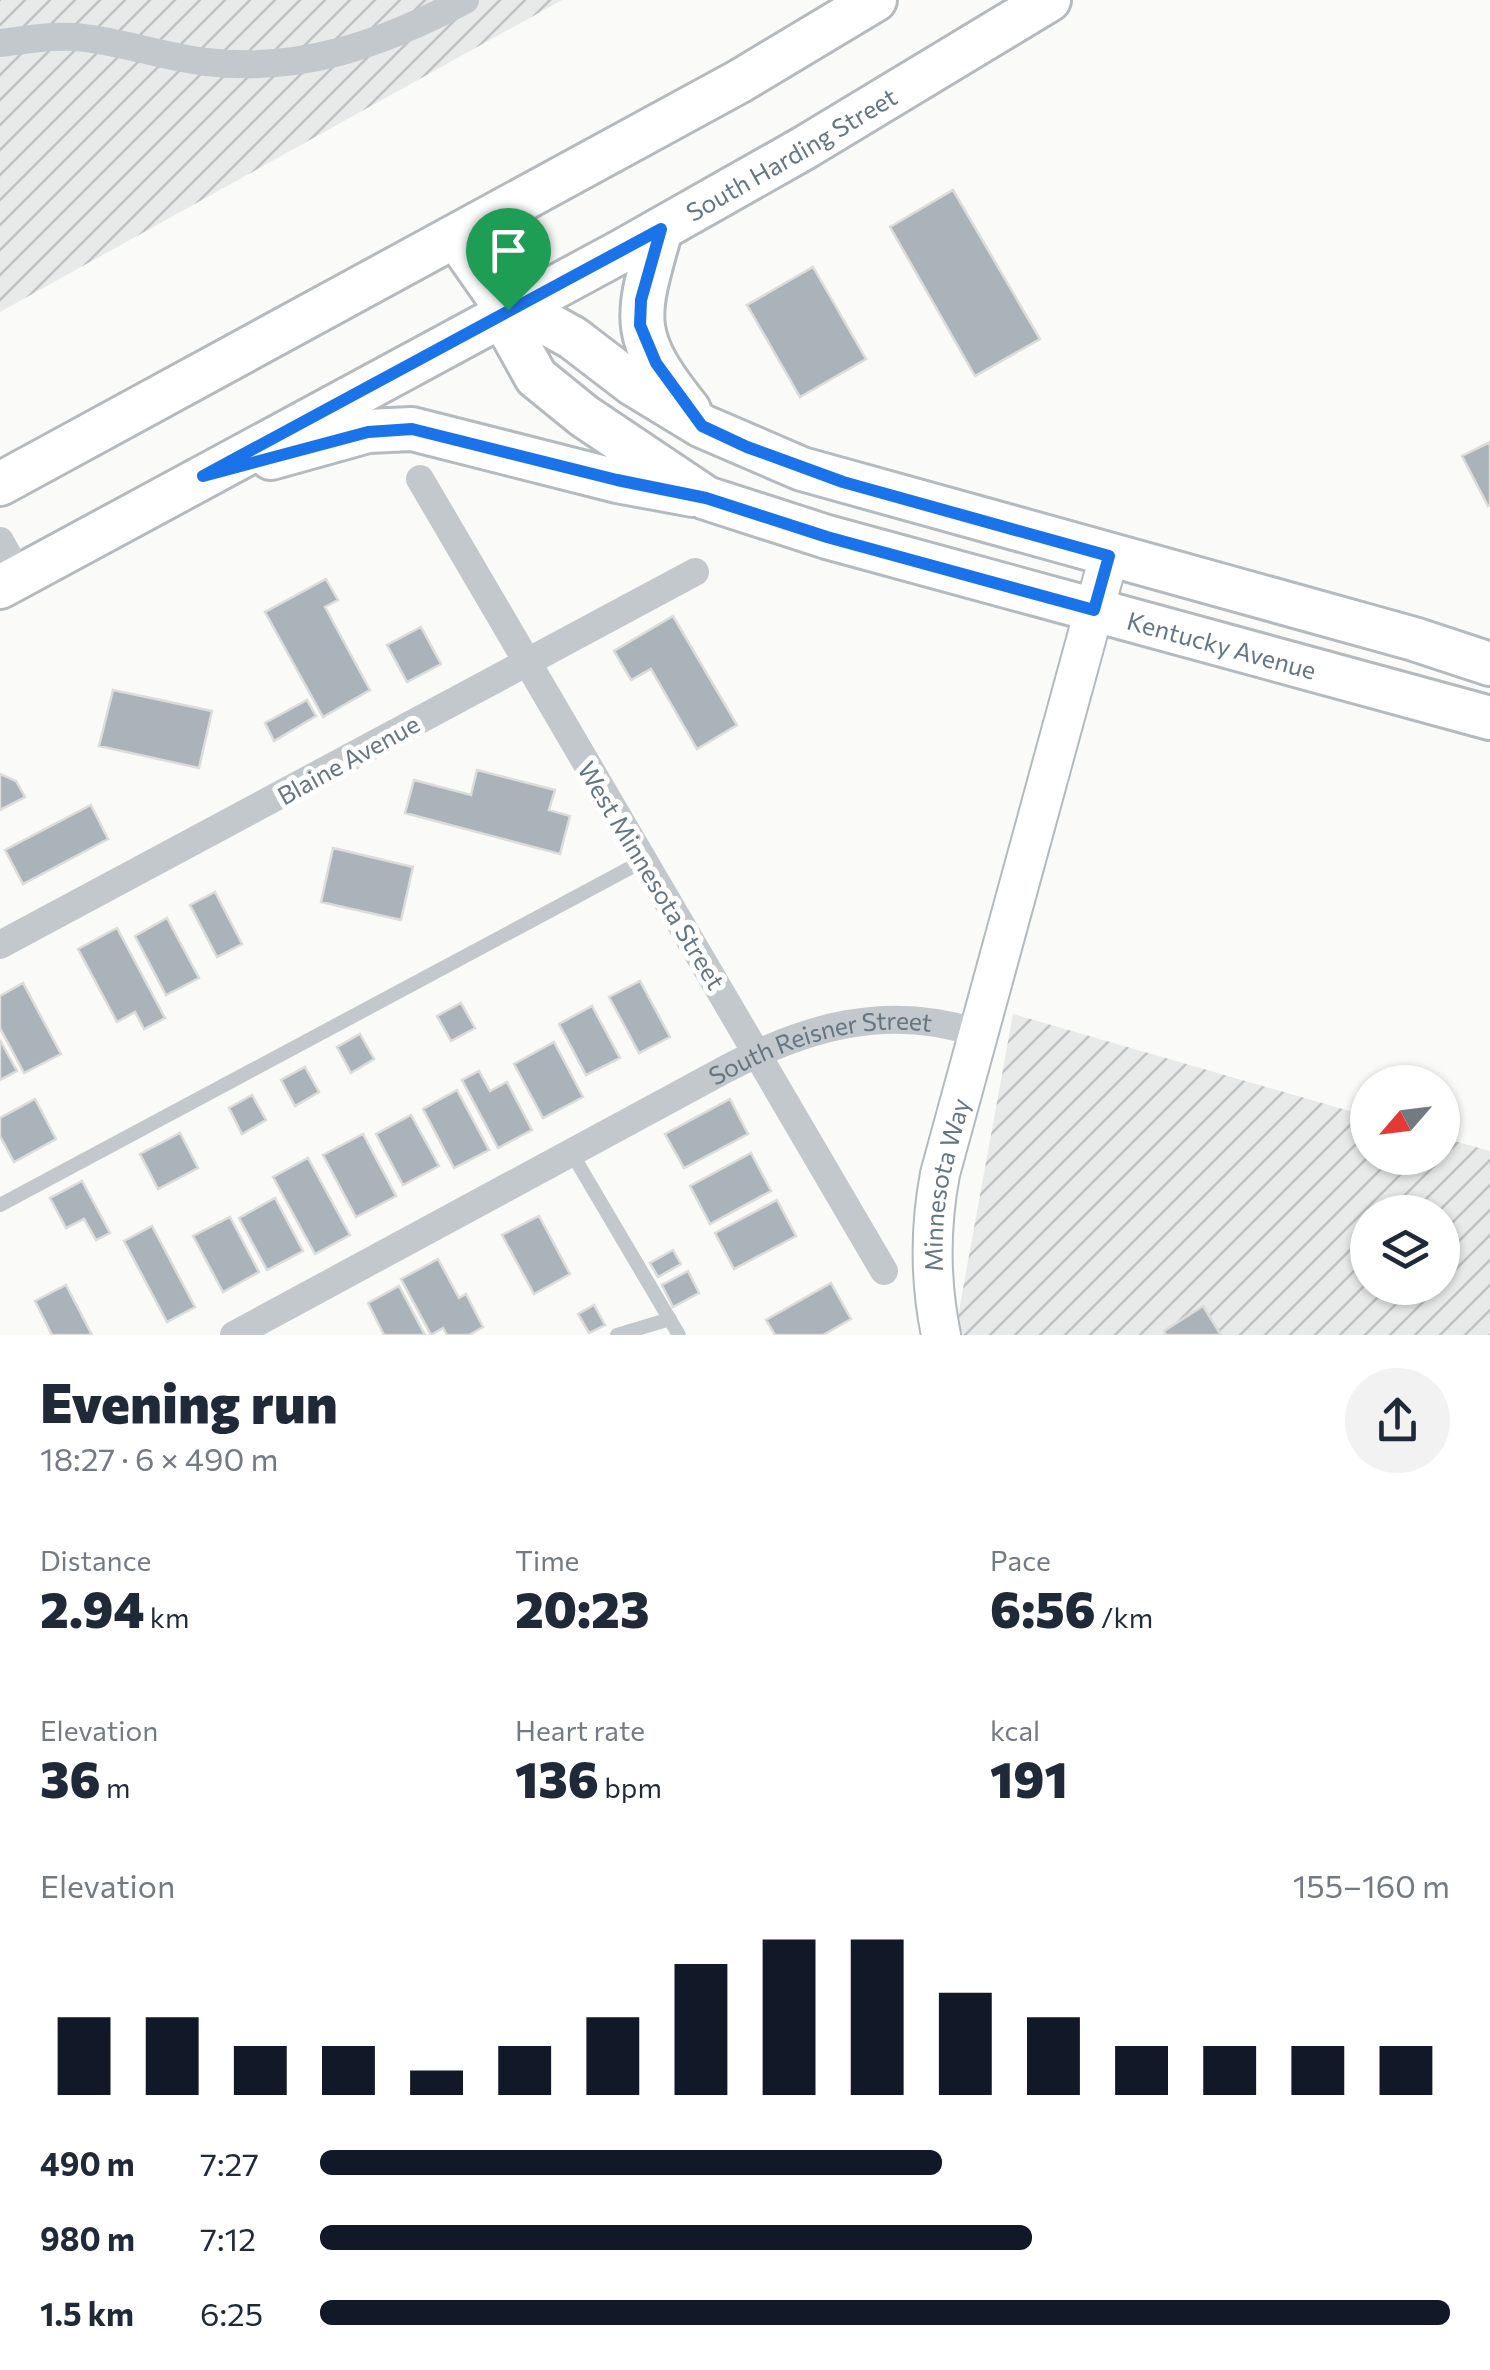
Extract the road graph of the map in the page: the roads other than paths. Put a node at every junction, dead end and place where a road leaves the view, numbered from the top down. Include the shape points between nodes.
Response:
1 (464, 0) edge
2 (874, 0) edge
3 (1050, 0) edge
4 (0, 43) edge
5 (661, 229) junction
6 (456, 237) junction
7 (508, 310) junction
8 (702, 426) junction
9 (203, 476) junction
10 (420, 480) dead end
11 (0, 484) edge
12 (706, 498) junction
13 (1109, 556) junction
14 (6, 568) edge
15 (696, 572) dead end
16 (1094, 610) junction
17 (526, 662) junction
18 (1490, 664) edge
19 (1490, 718) edge
20 (644, 861) junction
21 (0, 945) edge
22 (977, 1034) junction
23 (757, 1052) junction
24 (572, 1152) junction
25 (0, 1205) edge
26 (884, 1271) dead end
27 (670, 1319) junction
28 (234, 1335) edge
29 (616, 1335) edge
30 (679, 1335) edge
31 (942, 1335) edge

1 - 4 street via 372,43 268,64 202,61 58,36
2 - 6 main road
3 - 5 main road, South Harding Street
5 - 7 main road, South Harding Street
5 - 8 main road via 640,325 656,363
6 - 7 main road, Kentucky Avenue
6 - 11 main road
7 - 8 main road via 573,338
7 - 9 main road, South Harding Street
7 - 12 main road, Kentucky Avenue via 511,332 536,377
8 - 13 main road via 843,482
9 - 12 main road via 389,428
9 - 14 main road, South Harding Street
10 - 17 street, West Minnesota Street
12 - 16 main road, Kentucky Avenue
13 - 16 street
13 - 18 main road
15 - 17 street, Blaine Avenue
16 - 19 main road, Kentucky Avenue
16 - 22 street
17 - 20 street, West Minnesota Street
17 - 21 street, Blaine Avenue
20 - 23 street, West Minnesota Street
20 - 25 lane
22 - 23 street, South Reisner Street via 922,1021 860,1020
22 - 31 street, Minnesota Way via 934,1214
23 - 24 street, South Reisner Street
23 - 26 street, West Minnesota Street
24 - 27 lane
24 - 28 street, South Reisner Street
27 - 29 lane
27 - 30 lane

